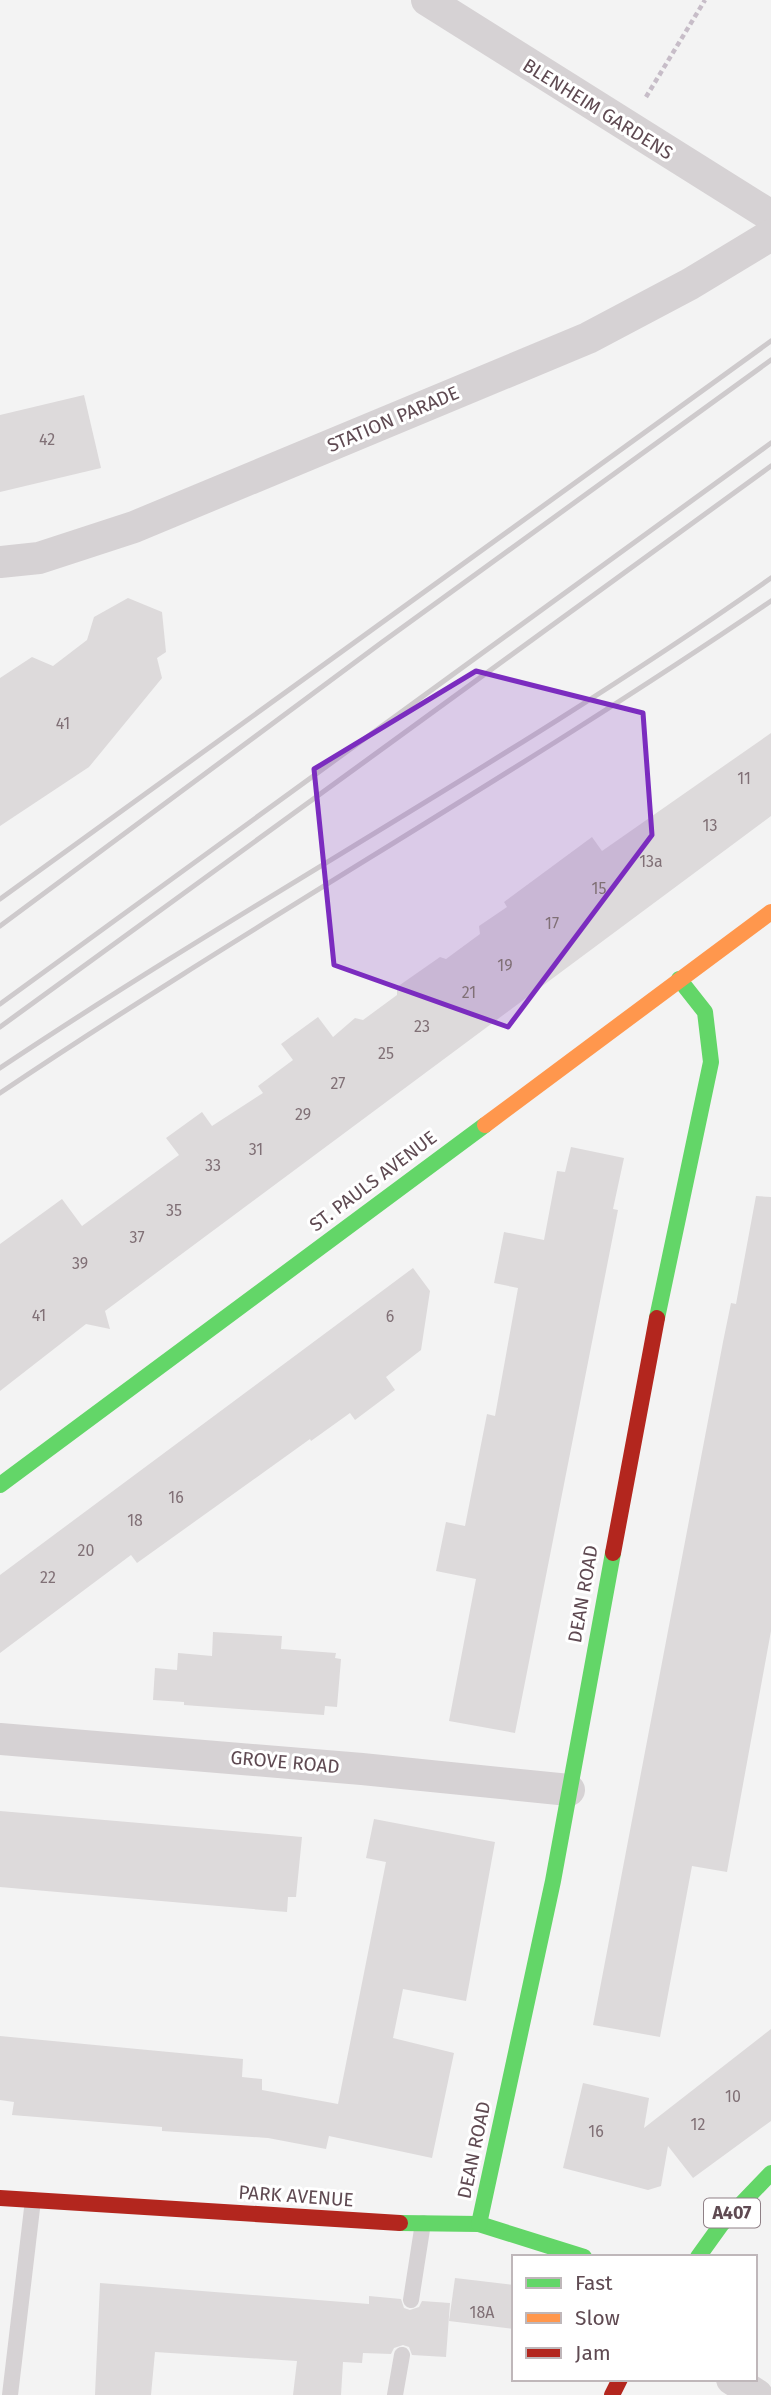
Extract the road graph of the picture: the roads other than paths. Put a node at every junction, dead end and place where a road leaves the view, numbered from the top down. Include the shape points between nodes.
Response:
1 (427, 0) edge
2 (771, 216) edge
3 (771, 235) edge
4 (0, 562) edge
5 (771, 912) edge
6 (679, 979) junction
7 (0, 1485) edge
8 (0, 1739) edge
9 (569, 1790) junction
10 (771, 2173) edge
11 (0, 2198) edge
12 (33, 2200) junction
13 (423, 2223) junction
14 (479, 2224) junction
15 (578, 2255) edge
16 (699, 2255) edge
17 (411, 2300) dead end
18 (402, 2355) dead end
19 (735, 2381) edge
20 (10, 2395) edge
21 (395, 2395) edge
22 (757, 2395) edge

1 - 2 street, BLENHEIM GARDENS
3 - 4 street, STATION PARADE via 589,338 134,527 39,558
5 - 6 street, ST. PAULS AVENUE
6 - 7 street, ST. PAULS AVENUE
6 - 9 street, DEAN ROAD via 705,1012 711,1062 671,1240
8 - 9 street, GROVE ROAD
9 - 14 street, DEAN ROAD
10 - 16 street, A407
11 - 12 street, PARK AVENUE
12 - 13 street, PARK AVENUE
12 - 20 lane
13 - 14 street, PARK AVENUE
13 - 17 lane
14 - 15 street, PARK AVENUE
18 - 21 lane
19 - 22 street

